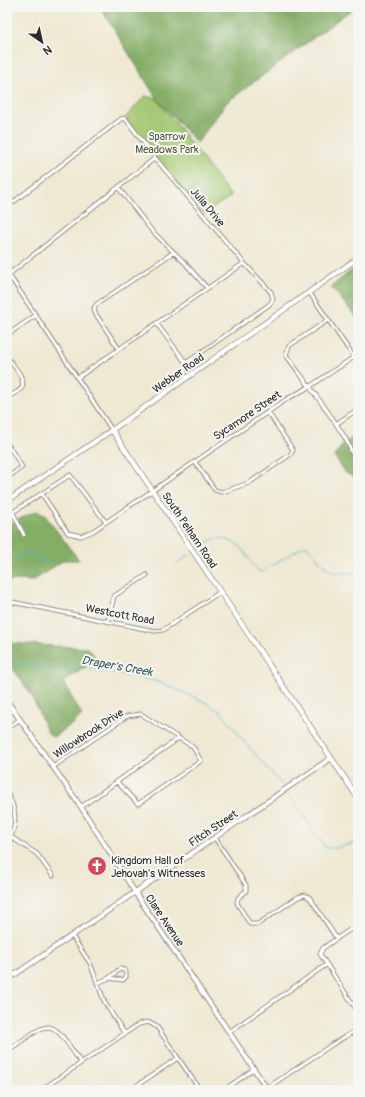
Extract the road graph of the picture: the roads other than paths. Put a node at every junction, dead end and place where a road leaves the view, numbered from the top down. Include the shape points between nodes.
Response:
1 (155, 158) junction
2 (118, 187) junction
3 (7, 207) edge
4 (174, 252) junction
5 (358, 258) edge
6 (244, 263) junction
7 (8, 274) edge
8 (207, 288) junction
9 (309, 292) junction
10 (36, 315) junction
11 (328, 320) junction
12 (157, 324) junction
13 (7, 335) edge
14 (119, 349) junction
15 (7, 357) edge
16 (354, 357) junction
17 (358, 363) edge
18 (77, 378) junction
19 (309, 387) junction
20 (7, 398) edge
21 (358, 409) edge
22 (268, 412) junction
23 (336, 424) junction
24 (112, 430) junction
25 (7, 443) edge
26 (351, 452) dead end
27 (195, 462) junction
28 (7, 478) edge
29 (153, 491) junction
30 (42, 494) junction
31 (7, 501) edge
32 (13, 513) junction
33 (7, 516) edge
34 (104, 521) dead end
35 (24, 535) dead end
36 (146, 575) dead end
37 (220, 592) junction
38 (7, 601) edge
39 (108, 621) junction
40 (7, 700) edge
41 (19, 720) junction
42 (7, 728) edge
43 (179, 738) junction
44 (331, 758) junction
45 (53, 767) junction
46 (117, 782) junction
47 (7, 793) edge
48 (358, 798) edge
49 (81, 807) junction
50 (11, 837) junction
51 (215, 838) junction
52 (7, 843) edge
53 (53, 876) dead end
54 (135, 892) junction
55 (358, 924) edge
56 (72, 936) junction
57 (337, 939) junction
58 (326, 965) junction
59 (109, 978) junction
60 (7, 980) edge
61 (97, 983) junction
62 (358, 1012) edge
63 (358, 1029) edge
64 (229, 1032) junction
65 (125, 1034) junction
66 (7, 1051) edge
67 (178, 1058) junction
68 (81, 1063) junction
69 (254, 1069) junction
70 (268, 1089) edge
71 (41, 1090) edge
72 (130, 1090) edge
73 (200, 1090) edge
74 (224, 1090) edge

1 - 2 street
1 - 3 street, Julia Drive via 128,121 125,118 121,119
1 - 6 street, Julia Drive
2 - 4 street via 152,231
2 - 7 street
4 - 8 street
4 - 14 street via 96,304 95,313
5 - 9 main road, Webber Road
6 - 8 street
6 - 12 street, Julia Drive via 271,292 273,298 270,304 186,363
7 - 10 street, South Pelham Road
8 - 12 street
9 - 11 street
9 - 24 main road, Webber Road
10 - 13 street
10 - 18 street, South Pelham Road
11 - 16 street
11 - 19 street via 286,350 286,355
12 - 14 street
14 - 18 street
15 - 20 street via 21,377 22,384 21,389
16 - 17 street
16 - 19 street, Sycamore Street
18 - 24 street, South Pelham Road
19 - 22 street, Sycamore Street
19 - 23 street
21 - 23 street
22 - 27 street, Sycamore Street
22 - 27 street via 293,450 249,483 218,492
23 - 26 street via 351,446
24 - 29 main road, South Pelham Road
24 - 31 main road, Webber Road
25 - 28 street via 22,467
27 - 29 street, Sycamore Street
29 - 30 street, Sycamore Street via 93,531 81,536 68,533
29 - 37 main road, South Pelham Road
30 - 32 street
30 - 34 street via 70,475
32 - 33 street
32 - 35 street
36 - 39 street via 114,596
37 - 39 street, Westcott Road via 163,630 155,631
37 - 44 main road, South Pelham Road
38 - 39 street, Westcott Road
40 - 41 street, Clare Avenue
41 - 42 street
41 - 45 street, Clare Avenue
43 - 45 street, Willowbrook Drive via 140,714 127,716
43 - 46 street
43 - 46 street, Willowbrook Drive via 193,747 201,761 138,804
44 - 48 main road, South Pelham Road
44 - 51 street, Fitch Street
45 - 49 street, Clare Avenue
46 - 49 street
47 - 50 street via 15,811 15,825
49 - 54 street, Clare Avenue
50 - 52 street
50 - 53 street via 37,854
51 - 54 street, Fitch Street
51 - 57 street via 246,884 246,891 235,901 253,927 305,895 310,898
54 - 56 street, Fitch Street
54 - 64 street, Clare Avenue
55 - 57 street
56 - 60 street, Fitch Street
56 - 61 street via 90,963
57 - 58 street via 318,952
58 - 62 street
58 - 64 street
59 - 59 street via 123,980 126,973 120,969
59 - 61 street
61 - 65 street via 105,1003
63 - 70 street
64 - 69 street, Clare Avenue
65 - 67 street via 141,1023 151,1023 157,1027
65 - 68 street
66 - 68 street via 49,1026 64,1036
67 - 72 street
67 - 73 street
68 - 71 street
69 - 70 street, Clare Avenue
69 - 74 street

